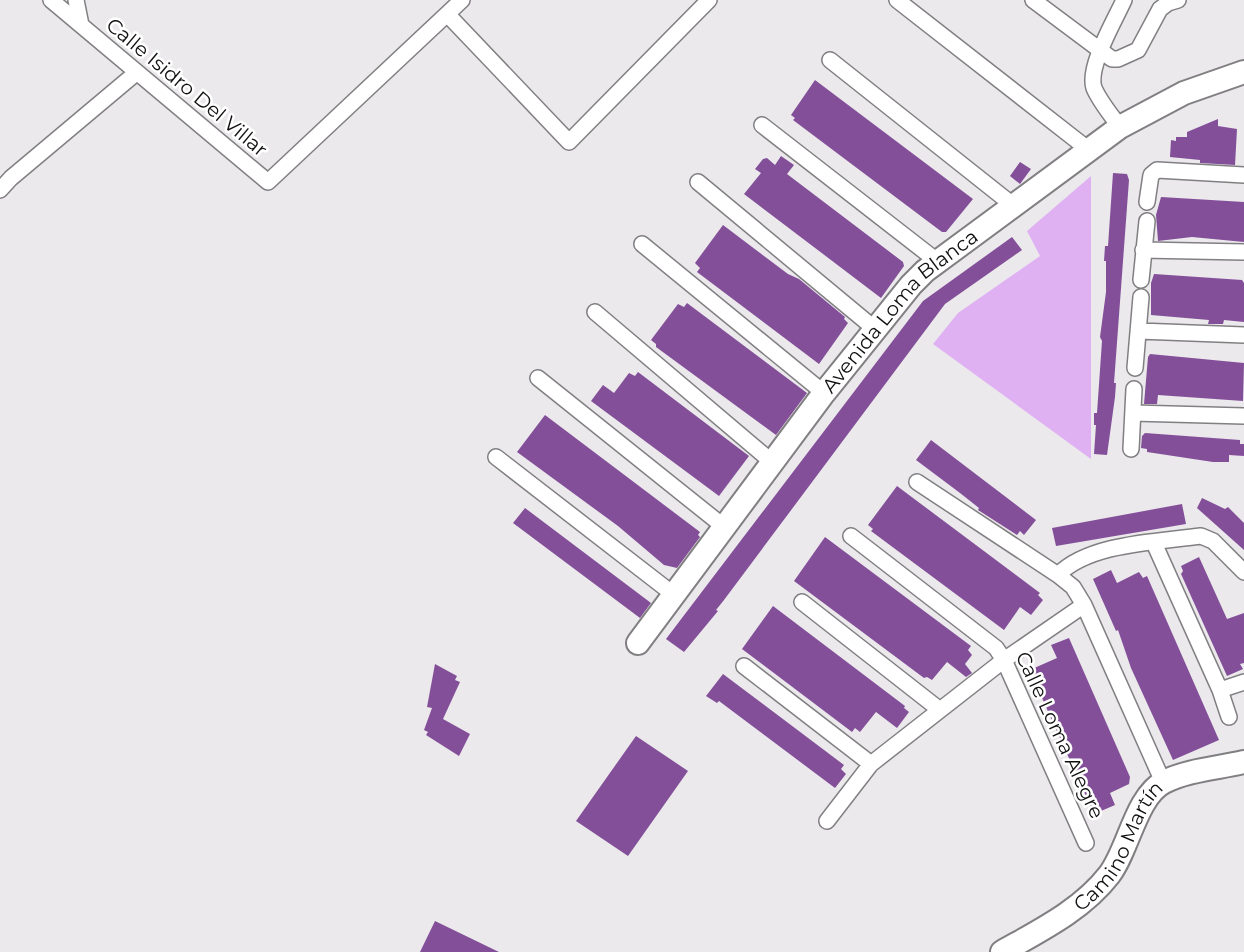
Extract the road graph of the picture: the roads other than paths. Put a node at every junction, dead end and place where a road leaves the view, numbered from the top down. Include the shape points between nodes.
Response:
1 (51, 0) edge
2 (76, 0) edge
3 (462, 0) edge
4 (709, 0) edge
5 (897, 0) edge
6 (1032, 0) edge
7 (1124, 0) edge
8 (1178, 0) edge
9 (448, 15) junction
10 (81, 26) junction
11 (1101, 51) junction
12 (830, 60) dead end
13 (136, 72) junction
14 (1244, 72) edge
15 (762, 125) dead end
16 (1120, 127) junction
17 (1089, 150) junction
18 (1244, 175) edge
19 (698, 182) dead end
20 (0, 190) edge
21 (1147, 202) dead end
22 (1014, 206) junction
23 (1147, 221) dead end
24 (642, 244) dead end
25 (1143, 250) junction
26 (1244, 252) edge
27 (937, 261) junction
28 (1141, 280) dead end
29 (1141, 297) dead end
30 (595, 312) dead end
31 (874, 329) junction
32 (1139, 331) junction
33 (1244, 335) edge
34 (1136, 368) dead end
35 (538, 378) dead end
36 (1134, 389) dead end
37 (824, 393) junction
38 (1133, 413) junction
39 (1244, 416) edge
40 (1131, 449) dead end
41 (496, 457) dead end
42 (772, 462) junction
43 (916, 482) dead end
44 (723, 526) junction
45 (851, 536) dead end
46 (1154, 543) junction
47 (1064, 570) junction
48 (1244, 572) edge
49 (673, 594) junction
50 (802, 602) dead end
51 (1084, 605) junction
52 (638, 643) dead end
53 (1004, 660) junction
54 (744, 666) dead end
55 (1244, 682) edge
56 (1221, 690) junction
57 (940, 710) junction
58 (1229, 717) dead end
59 (1244, 762) edge
60 (871, 764) junction
61 (1163, 782) junction
62 (826, 820) dead end
63 (1086, 843) dead end
64 (1002, 952) edge

1 - 10 street, Calle Isidro Del Villar
2 - 10 street
3 - 9 street
4 - 9 street via 569,142
5 - 17 street
6 - 11 street
7 - 11 street
8 - 11 street via 1160,9 1138,50 1118,59
9 - 13 street, Calle Isidro Del Villar via 268,182
10 - 13 street, Calle Isidro Del Villar
11 - 16 street via 1093,71 1093,85
12 - 22 street
13 - 20 street
14 - 16 street, Avenida Loma Blanca via 1184,93
15 - 27 street
16 - 17 street, Avenida Loma Blanca
17 - 22 street, Avenida Loma Blanca
18 - 21 street via 1157,170 1153,172
19 - 31 street
22 - 27 street, Avenida Loma Blanca
23 - 25 street
24 - 37 street
25 - 26 street
25 - 28 street
27 - 31 street, Avenida Loma Blanca
29 - 32 street
30 - 42 street
31 - 37 street, Avenida Loma Blanca
32 - 33 street
32 - 34 street
35 - 44 street
36 - 38 street
37 - 42 street, Avenida Loma Blanca
38 - 39 street
38 - 40 street
41 - 49 street
42 - 44 street, Avenida Loma Blanca
43 - 47 street
44 - 49 street, Avenida Loma Blanca
45 - 53 street, Calle Loma Alegre via 990,641
46 - 47 street via 1087,554
46 - 48 street via 1208,538
46 - 56 street
47 - 51 street
49 - 52 street, Avenida Loma Blanca
50 - 57 street
51 - 53 street
51 - 61 street
53 - 57 street
53 - 63 street, Calle Loma Alegre
54 - 60 street
55 - 56 street
56 - 58 street
57 - 60 street
59 - 61 street, Camino Martín
60 - 62 street
61 - 64 street, Camino Martín via 1143,805 1110,874 1094,892 1047,927

